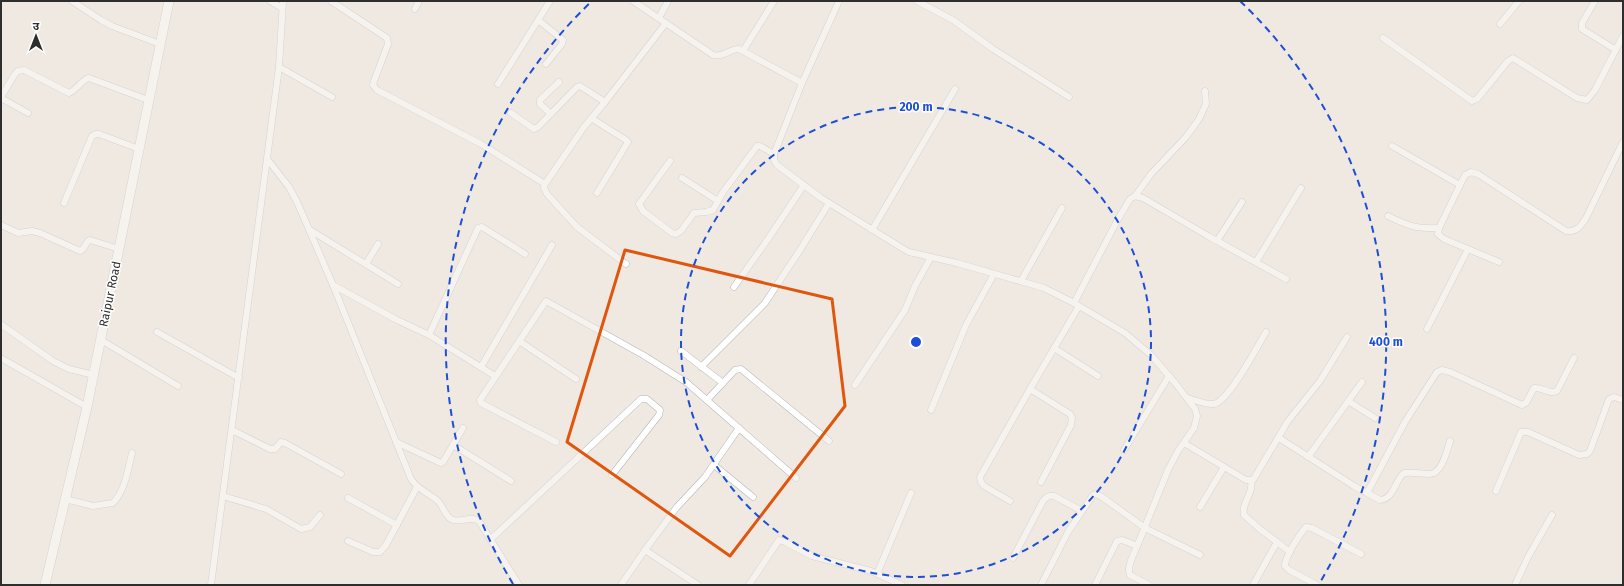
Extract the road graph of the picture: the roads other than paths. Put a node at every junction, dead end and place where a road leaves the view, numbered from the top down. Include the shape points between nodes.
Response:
1 (72, 1) edge
2 (168, 1) edge
3 (270, 1) edge
4 (283, 1) edge
5 (331, 1) edge
6 (419, 1) edge
7 (550, 1) edge
8 (633, 1) edge
9 (668, 1) edge
10 (774, 1) edge
11 (839, 1) edge
12 (917, 1) edge
13 (1519, 1) edge
14 (1594, 1) edge
15 (282, 8) junction
16 (415, 9) dead end
17 (659, 18) junction
18 (538, 20) junction
19 (666, 23) junction
20 (1500, 24) dead end
21 (1623, 36) edge
22 (1383, 38) dead end
23 (160, 44) junction
24 (1616, 50) junction
25 (743, 51) junction
26 (546, 64) dead end
27 (279, 67) junction
28 (559, 82) dead end
29 (802, 83) junction
30 (498, 84) dead end
31 (955, 89) dead end
32 (1205, 91) dead end
33 (332, 97) dead end
34 (1069, 97) dead end
35 (1, 98) edge
36 (148, 100) junction
37 (605, 102) junction
38 (28, 113) dead end
39 (511, 113) dead end
40 (550, 114) junction
41 (591, 118) junction
42 (1623, 142) edge
43 (1392, 146) dead end
44 (139, 149) junction
45 (774, 154) junction
46 (268, 160) junction
47 (670, 161) dead end
48 (682, 178) dead end
49 (545, 184) junction
50 (804, 185) junction
51 (1460, 185) junction
52 (1301, 188) dead end
53 (597, 193) dead end
54 (1135, 196) junction
55 (718, 201) junction
56 (1242, 202) dead end
57 (64, 203) dead end
58 (829, 203) junction
59 (1062, 208) dead end
60 (1388, 216) dead end
61 (1, 224) edge
62 (1439, 228) junction
63 (310, 230) junction
64 (872, 230) junction
65 (1217, 241) junction
66 (378, 244) dead end
67 (552, 245) dead end
68 (119, 249) junction
69 (1468, 250) junction
70 (525, 254) dead end
71 (932, 257) junction
72 (1256, 262) junction
73 (1499, 262) dead end
74 (366, 264) junction
75 (626, 264) dead end
76 (994, 274) junction
77 (1286, 278) dead end
78 (1021, 281) junction
79 (333, 284) junction
80 (398, 284) dead end
81 (734, 287) dead end
82 (1077, 305) junction
83 (2, 325) dead end
84 (1427, 330) dead end
85 (157, 332) dead end
86 (1266, 332) dead end
87 (429, 335) junction
88 (1347, 337) dead end
89 (101, 340) junction
90 (519, 341) junction
91 (1054, 348) junction
92 (681, 351) dead end
93 (1, 358) edge
94 (1574, 358) dead end
95 (481, 367) junction
96 (701, 367) junction
97 (94, 375) junction
98 (495, 376) junction
99 (1098, 376) dead end
100 (1169, 376) junction
101 (239, 378) junction
102 (576, 379) dead end
103 (1362, 382) dead end
104 (723, 383) junction
105 (855, 385) dead end
106 (178, 386) dead end
107 (1030, 389) junction
108 (1187, 398) junction
109 (707, 400) junction
110 (1623, 400) edge
111 (1348, 401) junction
112 (87, 407) junction
113 (931, 410) dead end
114 (1375, 418) dead end
115 (463, 428) dead end
116 (739, 428) junction
117 (232, 430) junction
118 (1279, 438) junction
119 (829, 441) dead end
120 (1450, 441) dead end
121 (396, 442) junction
122 (556, 442) dead end
123 (1184, 443) junction
124 (454, 445) junction
125 (1124, 450) dead end
126 (132, 453) dead end
127 (1308, 457) junction
128 (714, 464) junction
129 (1224, 467) junction
130 (341, 474) dead end
131 (612, 474) dead end
132 (796, 478) dead end
133 (511, 481) dead end
134 (1251, 481) junction
135 (1041, 482) dead end
136 (417, 487) junction
137 (1496, 491) dead end
138 (911, 493) dead end
139 (1367, 493) junction
140 (223, 496) junction
141 (753, 497) dead end
142 (348, 498) dead end
143 (66, 499) junction
144 (1010, 501) dead end
145 (1200, 507) dead end
146 (1082, 511) junction
147 (320, 515) dead end
148 (1552, 515) dead end
149 (397, 525) junction
150 (1145, 528) junction
151 (491, 539) junction
152 (348, 541) dead end
153 (1277, 542) junction
154 (1138, 544) junction
155 (645, 550) junction
156 (1290, 552) junction
157 (1361, 554) dead end
158 (1200, 555) dead end
159 (1013, 558) dead end
160 (877, 574) junction
161 (887, 582) edge
162 (45, 585) edge
163 (211, 585) edge
164 (519, 585) edge
165 (621, 585) edge
166 (698, 585) edge
167 (749, 585) edge
168 (902, 585) edge
169 (1041, 585) edge
170 (1095, 585) edge
171 (1149, 585) edge
172 (1253, 585) edge
173 (1317, 585) edge
174 (1515, 585) edge

1 - 23 street via 101,20
2 - 23 main road, Raipur Road
3 - 15 street
4 - 15 street
5 - 49 street via 387,38 388,44 373,85 377,90 481,144
6 - 16 street
7 - 18 street
8 - 17 street
9 - 17 street
10 - 25 street
11 - 29 street
12 - 34 street via 953,20
13 - 20 street
14 - 24 street via 1582,23 1582,30
15 - 27 street
17 - 19 street
18 - 26 street via 563,40
18 - 30 street
19 - 25 street via 713,55 721,56 736,49
19 - 37 street
21 - 24 street
22 - 24 street via 1472,101 1477,99 1513,58 1577,98 1587,100
23 - 36 main road, Raipur Road
25 - 29 street
27 - 33 street
27 - 46 street
28 - 40 street via 540,100 540,104
29 - 45 street
31 - 64 street
32 - 54 street via 1206,104 1199,119
35 - 36 street via 15,74 24,70 69,93 89,78
35 - 38 street
36 - 44 main road, Raipur Road
37 - 40 street via 579,86
37 - 41 street
39 - 40 street via 534,129
41 - 49 street
41 - 53 street via 628,142
42 - 51 street via 1586,218 1573,231 1566,231 1475,172 1465,175
43 - 51 street
44 - 57 street via 99,134 92,136
44 - 68 main road, Raipur Road
45 - 50 street via 777,165
45 - 55 street via 757,146
46 - 63 street via 289,187
46 - 101 street
47 - 55 street via 640,201 643,211 676,234 693,214 710,211
48 - 55 street
49 - 75 street via 545,191 577,226
50 - 58 street
50 - 81 street
51 - 62 street
52 - 72 street
54 - 65 street via 1143,198
54 - 82 street via 1130,199 1117,221
56 - 65 street
58 - 64 street
58 - 96 street via 765,302
59 - 78 street
60 - 62 street via 1418,228
61 - 68 street via 18,232 40,233 80,250 83,250 90,240
62 - 69 street via 1438,234 1441,238
63 - 74 street
63 - 79 street
64 - 71 street via 909,252
65 - 72 street
66 - 74 street
67 - 95 street
68 - 89 main road, Raipur Road
69 - 73 street
69 - 84 street
70 - 87 street via 482,227 478,228
71 - 76 street
71 - 105 street via 905,310
72 - 77 street
74 - 80 street
76 - 78 street
76 - 113 street via 966,325
78 - 82 street via 1044,288
79 - 87 street
79 - 121 street
82 - 91 street
82 - 100 street via 1125,333 1151,355
83 - 97 street via 53,361 69,369
85 - 101 street
86 - 108 street via 1238,380 1219,402 1212,404
87 - 95 street
88 - 118 street via 1320,381 1288,421
89 - 97 main road, Raipur Road
89 - 106 street
90 - 98 street
90 - 102 street
90 - 109 street via 544,302 549,301 686,382
91 - 99 street
91 - 107 street
92 - 96 street
93 - 112 street
94 - 139 street via 1557,391 1552,393 1534,388 1526,403 1522,405 1450,372 1437,372 1405,422
95 - 98 street
96 - 104 street
97 - 112 main road, Raipur Road
98 - 122 street via 480,398 481,403
100 - 108 street
100 - 125 street
101 - 117 street
103 - 111 street
104 - 109 street
104 - 119 street via 735,370 744,370
107 - 135 street via 1070,414 1072,418 1071,425
107 - 144 street via 980,477 984,486
108 - 123 street via 1197,416 1194,428
109 - 116 street
110 - 137 street via 1614,397 1609,399 1587,454 1580,455 1528,432 1521,432
111 - 114 street
111 - 127 street
112 - 143 main road, Raipur Road
115 - 124 street
116 - 128 street
116 - 132 street
117 - 130 street via 270,449 274,449 281,442 285,443
117 - 140 street
118 - 127 street
118 - 134 street via 1255,479
120 - 139 street via 1436,472 1404,473 1384,499
121 - 124 street via 439,463 443,462
121 - 136 street via 411,479
123 - 129 street
123 - 150 street via 1168,470
124 - 133 street
126 - 143 street via 119,495 112,503 93,506
127 - 139 street
128 - 141 street
128 - 155 street
129 - 134 street
129 - 145 street
131 - 151 street via 659,415 660,410 647,399 641,399
134 - 153 street via 1252,489 1244,505 1244,515
136 - 149 street
136 - 151 street via 437,501 452,520 473,518 479,521
138 - 160 street
140 - 147 street via 266,510 301,529 310,527
140 - 163 street
142 - 149 street
143 - 162 main road, Raipur Road
146 - 150 street via 1091,496 1096,494
146 - 159 street via 1054,496 1046,498 1042,501
146 - 169 street via 1068,532
148 - 174 street via 1528,556
149 - 152 street via 380,552 373,552
150 - 154 street
150 - 158 street
151 - 164 street
153 - 156 street
153 - 172 street
154 - 170 street via 1116,541
154 - 171 street via 1129,572
155 - 165 street
155 - 166 street
156 - 157 street via 1308,526
156 - 173 street via 1286,560 1287,568
160 - 161 street
160 - 167 street via 817,558 779,540
161 - 168 street

